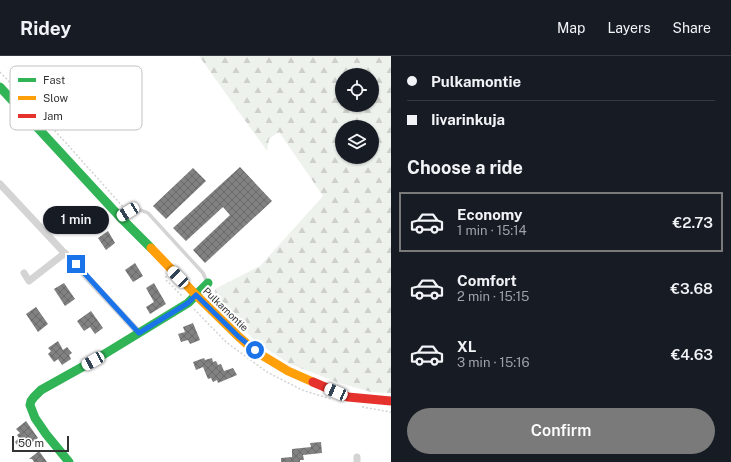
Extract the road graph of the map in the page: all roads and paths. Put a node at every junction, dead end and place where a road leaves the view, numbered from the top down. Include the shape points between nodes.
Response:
1 (0, 87) edge
2 (10, 98) edge
3 (39, 130) edge
4 (0, 184) edge
5 (120, 218) junction
6 (65, 253) junction
7 (24, 273) dead end
8 (208, 283) joint
9 (196, 295) junction
10 (139, 333) junction
11 (391, 401) edge
12 (69, 462) edge

1 - 2 street, Pulkamontie
3 - 5 street, Pulkamontie
4 - 6 street
5 - 8 lane via 133,209 148,213 203,273
5 - 9 street, Pulkamontie
6 - 7 street via 29,281
6 - 10 street
8 - 9 street
9 - 10 street via 188,303
9 - 11 street, Pulkamontie via 239,337 288,371 348,397
10 - 12 street via 34,396 30,404 32,413

